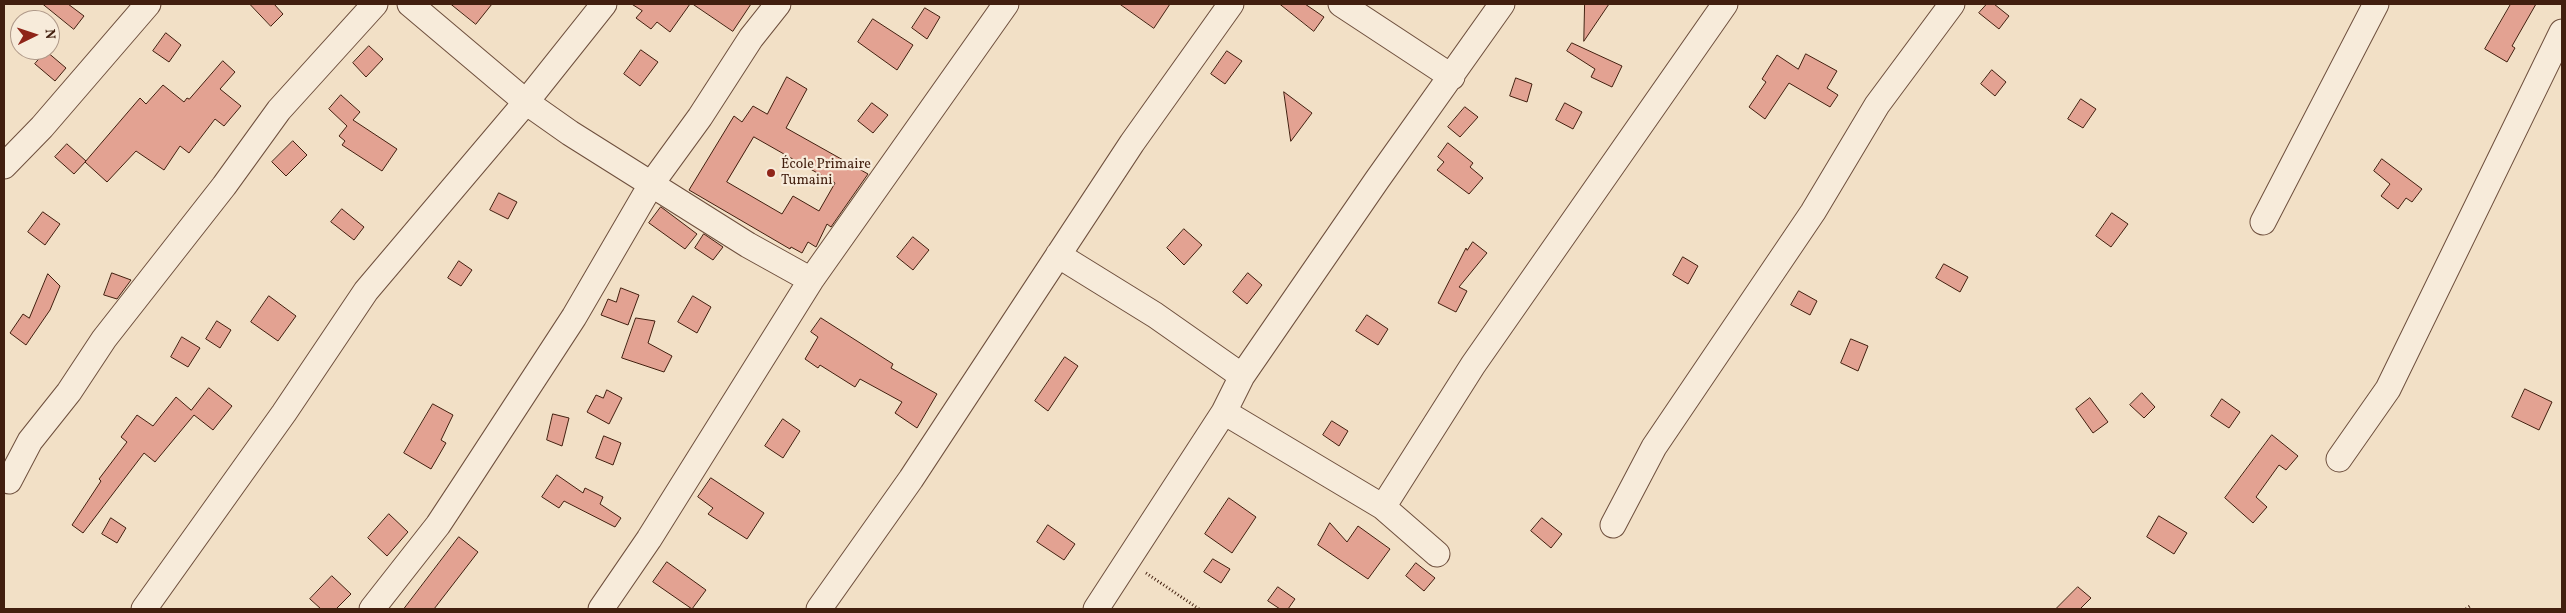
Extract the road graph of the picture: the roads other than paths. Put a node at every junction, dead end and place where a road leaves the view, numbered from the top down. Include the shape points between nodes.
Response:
1 (148, 4) edge
2 (375, 4) edge
3 (410, 4) edge
4 (604, 4) edge
5 (778, 4) edge
6 (1006, 4) edge
7 (1231, 4) edge
8 (1341, 4) edge
9 (1502, 4) edge
10 (1725, 4) edge
11 (1952, 4) edge
12 (2376, 4) edge
13 (2562, 32) edge
14 (1452, 77) junction
15 (526, 102) junction
16 (4, 166) edge
17 (652, 183) junction
18 (2263, 222) dead end
19 (1058, 255) junction
20 (811, 280) junction
21 (1242, 376) junction
22 (1224, 412) junction
23 (2339, 459) dead end
24 (9, 481) dead end
25 (1384, 506) junction
26 (1613, 524) dead end
27 (1437, 554) dead end
28 (144, 609) edge
29 (372, 609) edge
30 (601, 609) edge
31 (819, 609) edge
32 (1096, 609) edge

1 - 16 street
2 - 24 street via 279,110 104,339 69,392 30,441
3 - 15 street
4 - 15 street
5 - 17 street via 751,38
6 - 20 street
7 - 19 street via 1132,143
8 - 14 street
9 - 14 street
10 - 25 street via 1473,365
11 - 26 street via 1877,104 1813,212 1654,447
12 - 18 street
13 - 23 street via 2388,389
14 - 21 street
15 - 17 street
15 - 28 street via 366,291 284,413
17 - 20 street via 748,245
17 - 29 street via 574,317 466,484
19 - 21 street via 1155,315
19 - 31 street via 910,479
20 - 30 street via 649,539
21 - 22 street
22 - 25 street
22 - 32 street
25 - 27 street

